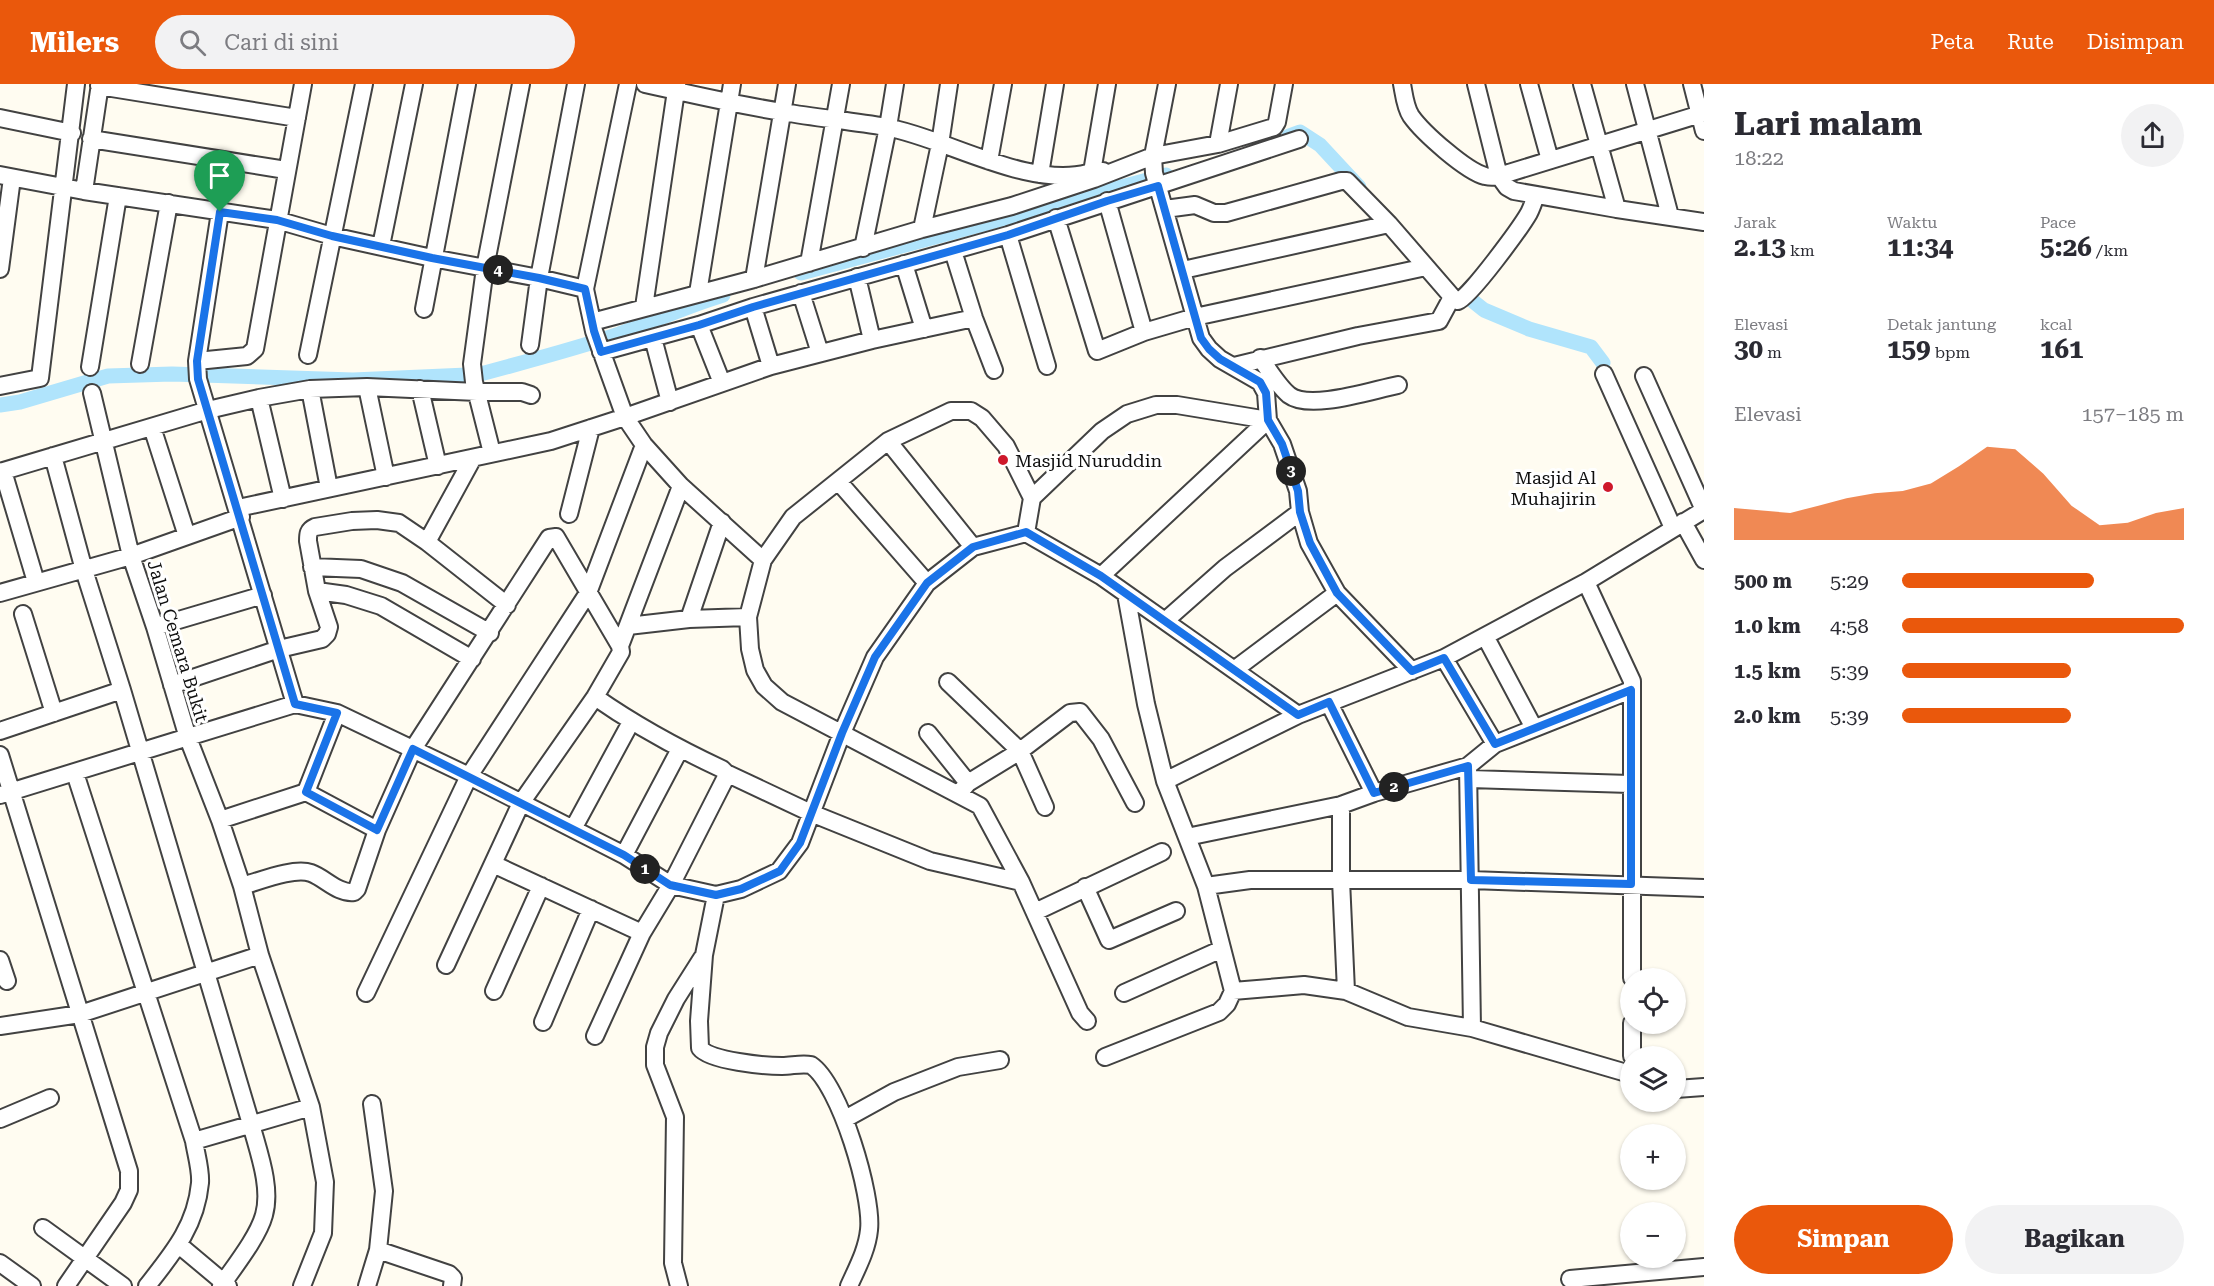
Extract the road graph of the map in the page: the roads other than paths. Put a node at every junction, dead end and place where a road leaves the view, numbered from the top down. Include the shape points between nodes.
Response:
1 (76, 84) edge
2 (303, 84) edge
3 (364, 84) edge
4 (414, 84) edge
5 (467, 84) edge
6 (521, 84) edge
7 (576, 84) edge
8 (628, 84) edge
9 (645, 84) edge
10 (732, 84) edge
11 (787, 84) edge
12 (841, 84) edge
13 (896, 84) edge
14 (949, 84) edge
15 (1003, 84) edge
16 (1055, 84) edge
17 (1107, 84) edge
18 (1167, 84) edge
19 (1229, 84) edge
20 (1284, 84) edge
21 (1402, 84) edge
22 (1476, 84) edge
23 (1529, 84) edge
24 (1582, 84) edge
25 (1635, 84) edge
26 (1692, 84) edge
27 (100, 85) edge
28 (677, 87) edge
29 (729, 102) junction
30 (782, 112) junction
31 (0, 118) edge
32 (297, 118) junction
33 (835, 120) junction
34 (1703, 120) edge
35 (888, 128) junction
36 (1648, 129) junction
37 (72, 133) junction
38 (91, 139) junction
39 (1299, 139) dead end
40 (940, 144) junction
41 (1218, 144) junction
42 (1599, 145) junction
43 (1550, 160) junction
44 (989, 161) junction
45 (1121, 168) junction
46 (286, 170) junction
47 (1092, 172) junction
48 (1040, 174) junction
49 (1155, 174) junction
50 (6, 176) edge
51 (1499, 176) junction
52 (64, 188) junction
53 (84, 191) junction
54 (1536, 195) junction
55 (118, 196) junction
56 (1107, 201) junction
57 (169, 203) junction
58 (1165, 209) junction
59 (1617, 209) junction
60 (220, 212) junction
61 (1670, 216) junction
62 (1056, 218) junction
63 (277, 220) junction
64 (1704, 222) edge
65 (1389, 224) junction
66 (922, 229) junction
67 (1008, 235) junction
68 (332, 236) junction
69 (381, 246) junction
70 (863, 248) junction
71 (953, 251) junction
72 (432, 258) junction
73 (809, 263) junction
74 (904, 264) junction
75 (1426, 267) junction
76 (485, 268) junction
77 (0, 269) edge
78 (1183, 270) junction
79 (857, 277) junction
80 (539, 278) junction
81 (754, 279) junction
82 (585, 289) junction
83 (698, 293) junction
84 (801, 293) junction
85 (1452, 297) junction
86 (753, 307) junction
87 (644, 308) junction
88 (424, 309) dead end
89 (1195, 316) junction
90 (974, 318) junction
91 (699, 325) junction
92 (924, 329) junction
93 (1144, 332) junction
94 (596, 338) junction
95 (653, 338) junction
96 (872, 339) junction
97 (530, 345) dead end
98 (820, 353) junction
99 (308, 356) dead end
100 (1260, 358) junction
101 (140, 364) dead end
102 (771, 366) junction
103 (1047, 366) dead end
104 (1234, 366) junction
105 (90, 367) dead end
106 (198, 369) junction
107 (994, 370) dead end
108 (1604, 374) dead end
109 (1644, 376) dead end
110 (722, 383) junction
111 (1398, 385) dead end
112 (0, 386) edge
113 (367, 387) junction
114 (310, 389) junction
115 (420, 389) junction
116 (92, 393) dead end
117 (477, 393) junction
118 (531, 395) dead end
119 (259, 398) junction
120 (670, 402) junction
121 (208, 410) junction
122 (625, 417) junction
123 (1268, 420) junction
124 (152, 427) junction
125 (591, 428) junction
126 (888, 441) junction
127 (102, 443) junction
128 (644, 445) junction
129 (492, 453) junction
130 (52, 456) junction
131 (473, 458) junction
132 (438, 466) junction
133 (2, 472) edge
134 (386, 477) junction
135 (838, 481) junction
136 (681, 486) junction
137 (329, 488) junction
138 (1032, 498) junction
139 (283, 499) junction
140 (1704, 510) edge
141 (1300, 512) junction
142 (240, 513) junction
143 (569, 514) dead end
144 (722, 522) junction
145 (1678, 525) junction
146 (1026, 532) junction
147 (187, 536) junction
148 (427, 542) junction
149 (973, 547) junction
150 (131, 556) junction
151 (764, 560) junction
152 (1704, 560) edge
153 (312, 567) junction
154 (84, 570) junction
155 (1101, 576) junction
156 (36, 582) junction
157 (1586, 582) junction
158 (927, 583) junction
159 (317, 591) junction
160 (0, 593) edge
161 (588, 593) junction
162 (1337, 593) junction
163 (1126, 594) junction
164 (263, 595) junction
165 (507, 605) junction
166 (23, 614) dead end
167 (748, 617) junction
168 (689, 619) junction
169 (1165, 621) junction
170 (628, 626) junction
171 (155, 627) junction
172 (490, 633) junction
173 (1485, 636) junction
174 (620, 646) junction
175 (279, 649) junction
176 (1444, 658) junction
177 (472, 660) junction
178 (1234, 670) junction
179 (1412, 671) junction
180 (948, 682) dead end
181 (172, 685) junction
182 (122, 690) junction
183 (1631, 690) junction
184 (595, 697) junction
185 (1329, 702) junction
186 (295, 704) junction
187 (54, 713) junction
188 (337, 713) junction
189 (1298, 715) junction
190 (631, 722) junction
191 (1534, 728) junction
192 (0, 731) edge
193 (842, 733) junction
194 (928, 733) dead end
195 (188, 738) junction
196 (1495, 744) junction
197 (413, 749) junction
198 (680, 750) junction
199 (1020, 751) junction
200 (141, 753) junction
201 (0, 755) edge
202 (1469, 772) junction
203 (75, 773) junction
204 (726, 773) junction
205 (469, 776) junction
206 (1165, 781) junction
207 (1630, 784) junction
208 (963, 789) junction
209 (306, 792) junction
210 (1374, 793) junction
211 (6, 794) edge
212 (1135, 802) dead end
213 (521, 803) junction
214 (1341, 805) junction
215 (1045, 807) dead end
216 (811, 813) junction
217 (220, 820) junction
218 (573, 829) junction
219 (377, 830) junction
220 (1187, 837) junction
221 (1162, 852) dead end
222 (624, 855) junction
223 (493, 864) junction
224 (1341, 880) junction
225 (1471, 880) junction
226 (1021, 882) junction
227 (1631, 884) junction
228 (670, 885) junction
229 (242, 886) junction
230 (541, 886) junction
231 (1206, 886) junction
232 (1084, 887) junction
233 (1704, 888) edge
234 (716, 895) junction
235 (591, 909) junction
236 (1176, 911) dead end
237 (1035, 912) junction
238 (642, 933) junction
239 (1222, 949) junction
240 (260, 955) junction
241 (704, 955) junction
242 (0, 960) edge
243 (446, 965) dead end
244 (1632, 968) edge
245 (206, 972) junction
246 (7, 981) dead end
247 (494, 991) dead end
248 (1233, 991) junction
249 (1346, 991) junction
250 (145, 992) junction
251 (366, 993) dead end
252 (1124, 993) dead end
253 (80, 1014) junction
254 (1088, 1021) dead end
255 (543, 1022) dead end
256 (0, 1026) edge
257 (1472, 1028) junction
258 (596, 1036) dead end
259 (1105, 1057) dead end
260 (1000, 1060) dead end
261 (1620, 1071) edge
262 (1704, 1087) edge
263 (1686, 1088) edge
264 (50, 1098) dead end
265 (372, 1104) dead end
266 (311, 1107) junction
267 (0, 1119) edge
268 (845, 1119) junction
269 (251, 1124) junction
270 (194, 1141) junction
271 (43, 1228) dead end
272 (179, 1245) junction
273 (378, 1250) junction
274 (85, 1259) junction
275 (0, 1263) edge
276 (1704, 1267) edge
277 (1570, 1279) dead end
278 (224, 1285) edge
279 (32, 1286) edge
280 (66, 1286) edge
281 (123, 1286) edge
282 (147, 1286) edge
283 (302, 1286) edge
284 (367, 1286) edge
285 (453, 1286) edge
286 (679, 1286) edge
287 (849, 1286) edge

1 - 37 street
2 - 32 street
3 - 68 street
4 - 69 street
5 - 72 street
6 - 76 street
7 - 80 street
8 - 82 street
9 - 28 street
10 - 29 street
11 - 30 street
12 - 33 street
13 - 35 street
14 - 40 street
15 - 44 street
16 - 48 street
17 - 47 street
18 - 49 street
19 - 41 street
20 - 41 street via 1276,125
21 - 51 street via 1412,116 1430,135 1478,173
22 - 51 street
23 - 43 street
24 - 42 street
25 - 36 street
26 - 34 street
27 - 32 street
27 - 38 street
28 - 29 street
28 - 87 street
29 - 30 street
29 - 83 street
30 - 33 street
30 - 81 street
31 - 37 street
32 - 46 street
33 - 35 street
33 - 73 street
34 - 36 street
35 - 40 street
35 - 70 street
36 - 42 street
36 - 61 street
37 - 52 street
38 - 46 street
38 - 53 street
39 - 49 street
40 - 44 street
40 - 66 street
41 - 49 street
42 - 43 street
42 - 59 street
43 - 51 street
44 - 48 street
45 - 47 street
45 - 49 street
45 - 66 street via 1012,206
46 - 63 street
47 - 48 street via 1076,176
49 - 56 street
49 - 58 street
50 - 52 street
50 - 77 street
51 - 54 street via 1511,190
52 - 53 street
52 - 112 street via 40,378
53 - 55 street
54 - 59 street
54 - 85 street via 1528,215 1463,299 1456,301
55 - 57 street
55 - 105 street
56 - 62 street
56 - 93 street
57 - 60 street
57 - 101 street
58 - 65 street via 1195,205 1226,213 1344,180
58 - 78 street
59 - 61 street
60 - 63 street
60 - 106 street
61 - 64 street
62 - 67 street
62 - 93 street via 1097,351
63 - 68 street
63 - 106 street via 253,353
65 - 75 street
65 - 78 street
66 - 70 street
67 - 71 street
67 - 103 street
68 - 69 street
68 - 99 street
69 - 72 street
70 - 73 street
71 - 74 street
71 - 90 street
72 - 76 street
72 - 88 street
73 - 81 street
74 - 79 street
74 - 92 street
75 - 85 street
75 - 89 street
76 - 80 street
76 - 117 street via 472,364
78 - 89 street
79 - 84 street
79 - 96 street
80 - 82 street
80 - 97 street
81 - 83 street
82 - 94 street
83 - 87 street
84 - 86 street
84 - 98 street
85 - 100 street via 1439,321
86 - 91 street
86 - 102 street
87 - 94 street
89 - 93 street
89 - 104 street via 1209,349
90 - 92 street
90 - 107 street
91 - 95 street
91 - 110 street
92 - 96 street
94 - 95 street
94 - 122 street
95 - 120 street
96 - 98 street
98 - 102 street
100 - 104 street
100 - 111 street via 1287,394 1302,401 1323,401
102 - 110 street
104 - 123 street via 1263,386
106 - 121 street
108 - 145 street
109 - 140 street
110 - 120 street
113 - 114 street
113 - 115 street
113 - 134 street
114 - 119 street
114 - 137 street
115 - 117 street
115 - 132 street
116 - 127 street, Jalan Cemara Bukit
117 - 118 street
117 - 129 street
119 - 121 street
119 - 139 street
120 - 122 street
121 - 124 street
121 - 142 street
122 - 125 street
122 - 128 street
123 - 138 street via 1177,405 1138,410 1102,431
123 - 141 street via 1282,444 1298,491
123 - 155 street
124 - 127 street
124 - 147 street
125 - 129 street
125 - 143 street
126 - 135 street
126 - 138 street via 951,411 971,411 1006,446
126 - 149 street
127 - 130 street
127 - 150 street, Jalan Cemara Bukit
128 - 136 street
128 - 161 street
129 - 131 street
130 - 133 street
130 - 154 street
131 - 132 street
131 - 148 street
132 - 134 street
133 - 156 street
134 - 137 street
135 - 151 street via 793,518
135 - 158 street
136 - 144 street
136 - 170 street
137 - 139 street
138 - 146 street
139 - 142 street
140 - 145 street
141 - 162 street via 1310,543
141 - 169 street via 1225,568
142 - 147 street
142 - 164 street
144 - 151 street
144 - 168 street
145 - 152 street
145 - 157 street
146 - 149 street
146 - 155 street
147 - 150 street
148 - 153 street via 399,523 377,520 315,527 308,534
148 - 165 street
149 - 158 street
150 - 154 street
150 - 171 street, Jalan Cemara Bukit
151 - 167 street
153 - 159 street
153 - 172 street via 362,568 402,583
154 - 156 street
154 - 182 street
155 - 163 street
156 - 160 street
157 - 173 street
157 - 183 street via 1632,681
158 - 193 street via 875,657
159 - 175 street via 327,634 322,639
159 - 177 street via 346,594 381,606
161 - 165 street via 557,538 552,537
161 - 174 street
161 - 205 street
162 - 178 street
162 - 179 street
163 - 169 street
163 - 206 street
164 - 171 street
164 - 175 street
165 - 172 street
166 - 187 street
167 - 168 street
167 - 193 street via 750,649 764,686 782,702
168 - 170 street
169 - 178 street
170 - 174 street
171 - 181 street, Jalan Cemara Bukit
172 - 177 street
173 - 176 street
173 - 191 street
174 - 184 street via 620,655
175 - 181 street
175 - 186 street
176 - 179 street
176 - 196 street
177 - 197 street
178 - 189 street
179 - 185 street
180 - 199 street
181 - 195 street, Jalan Cemara Bukit
182 - 187 street
182 - 200 street
183 - 191 street
183 - 207 street
184 - 190 street
184 - 213 street
185 - 189 street
185 - 210 street
186 - 188 street
186 - 195 street
187 - 192 street
188 - 197 street
188 - 209 street
189 - 206 street
190 - 198 street
190 - 218 street
191 - 196 street
193 - 208 street
193 - 216 street
194 - 208 street
195 - 200 street
195 - 217 street, Jalan Cemara Bukit
196 - 202 street
197 - 205 street
197 - 219 street
198 - 204 street
198 - 222 street
199 - 208 street
199 - 212 street via 1070,713 1080,712 1101,739
199 - 215 street
200 - 203 street
200 - 245 street
201 - 211 street
202 - 207 street
202 - 210 street
202 - 225 street
203 - 211 street
203 - 250 street
204 - 216 street
204 - 228 street
205 - 213 street
205 - 251 street
206 - 220 street
207 - 227 street
208 - 226 street via 980,806
209 - 217 street
209 - 219 street
210 - 214 street
211 - 253 street
213 - 218 street
213 - 223 street
214 - 220 street
214 - 224 street
216 - 226 street via 930,861
216 - 234 street via 800,843 780,871 741,889
217 - 229 street, Jalan Cemara Bukit
218 - 222 street
219 - 229 street via 354,892 342,890 309,872 279,875
220 - 231 street
221 - 232 street
222 - 228 street
223 - 230 street
223 - 243 street
224 - 225 street
224 - 231 street via 1250,880
224 - 249 street
225 - 227 street
225 - 257 street
226 - 237 street
227 - 233 street
227 - 244 street
228 - 234 street
228 - 238 street
229 - 240 street, Jalan Cemara Bukit
230 - 235 street
230 - 247 street
231 - 239 street
232 - 236 street via 1109,940
232 - 237 street
234 - 241 street
235 - 238 street
235 - 255 street
237 - 254 street via 1080,1013
238 - 258 street
239 - 248 street
239 - 252 street
240 - 245 street
240 - 266 street, Jalan Cemara Bukit
241 - 268 street via 699,1021 702,1051 742,1063 811,1065
241 - 286 street via 676,999 655,1047 655,1065 675,1117 673,1263
242 - 246 street
245 - 250 street
245 - 269 street
248 - 249 street via 1304,985
248 - 259 street via 1220,1012
249 - 257 street via 1408,1017
250 - 253 street
250 - 270 street
253 - 256 street
253 - 274 street via 130,1180 123,1203
257 - 261 street
260 - 268 street via 958,1067 894,1092
262 - 263 street
264 - 267 street
265 - 273 street via 384,1191
266 - 269 street
266 - 283 street, Jalan Cemara Bukit via 325,1182 323,1233
268 - 287 street via 868,1199 869,1228
269 - 270 street
269 - 278 street via 266,1181 264,1215
270 - 272 street via 200,1181 194,1211
271 - 274 street
272 - 278 street
272 - 282 street
273 - 284 street
273 - 285 street via 449,1274
274 - 280 street
274 - 281 street
275 - 279 street
276 - 277 street

